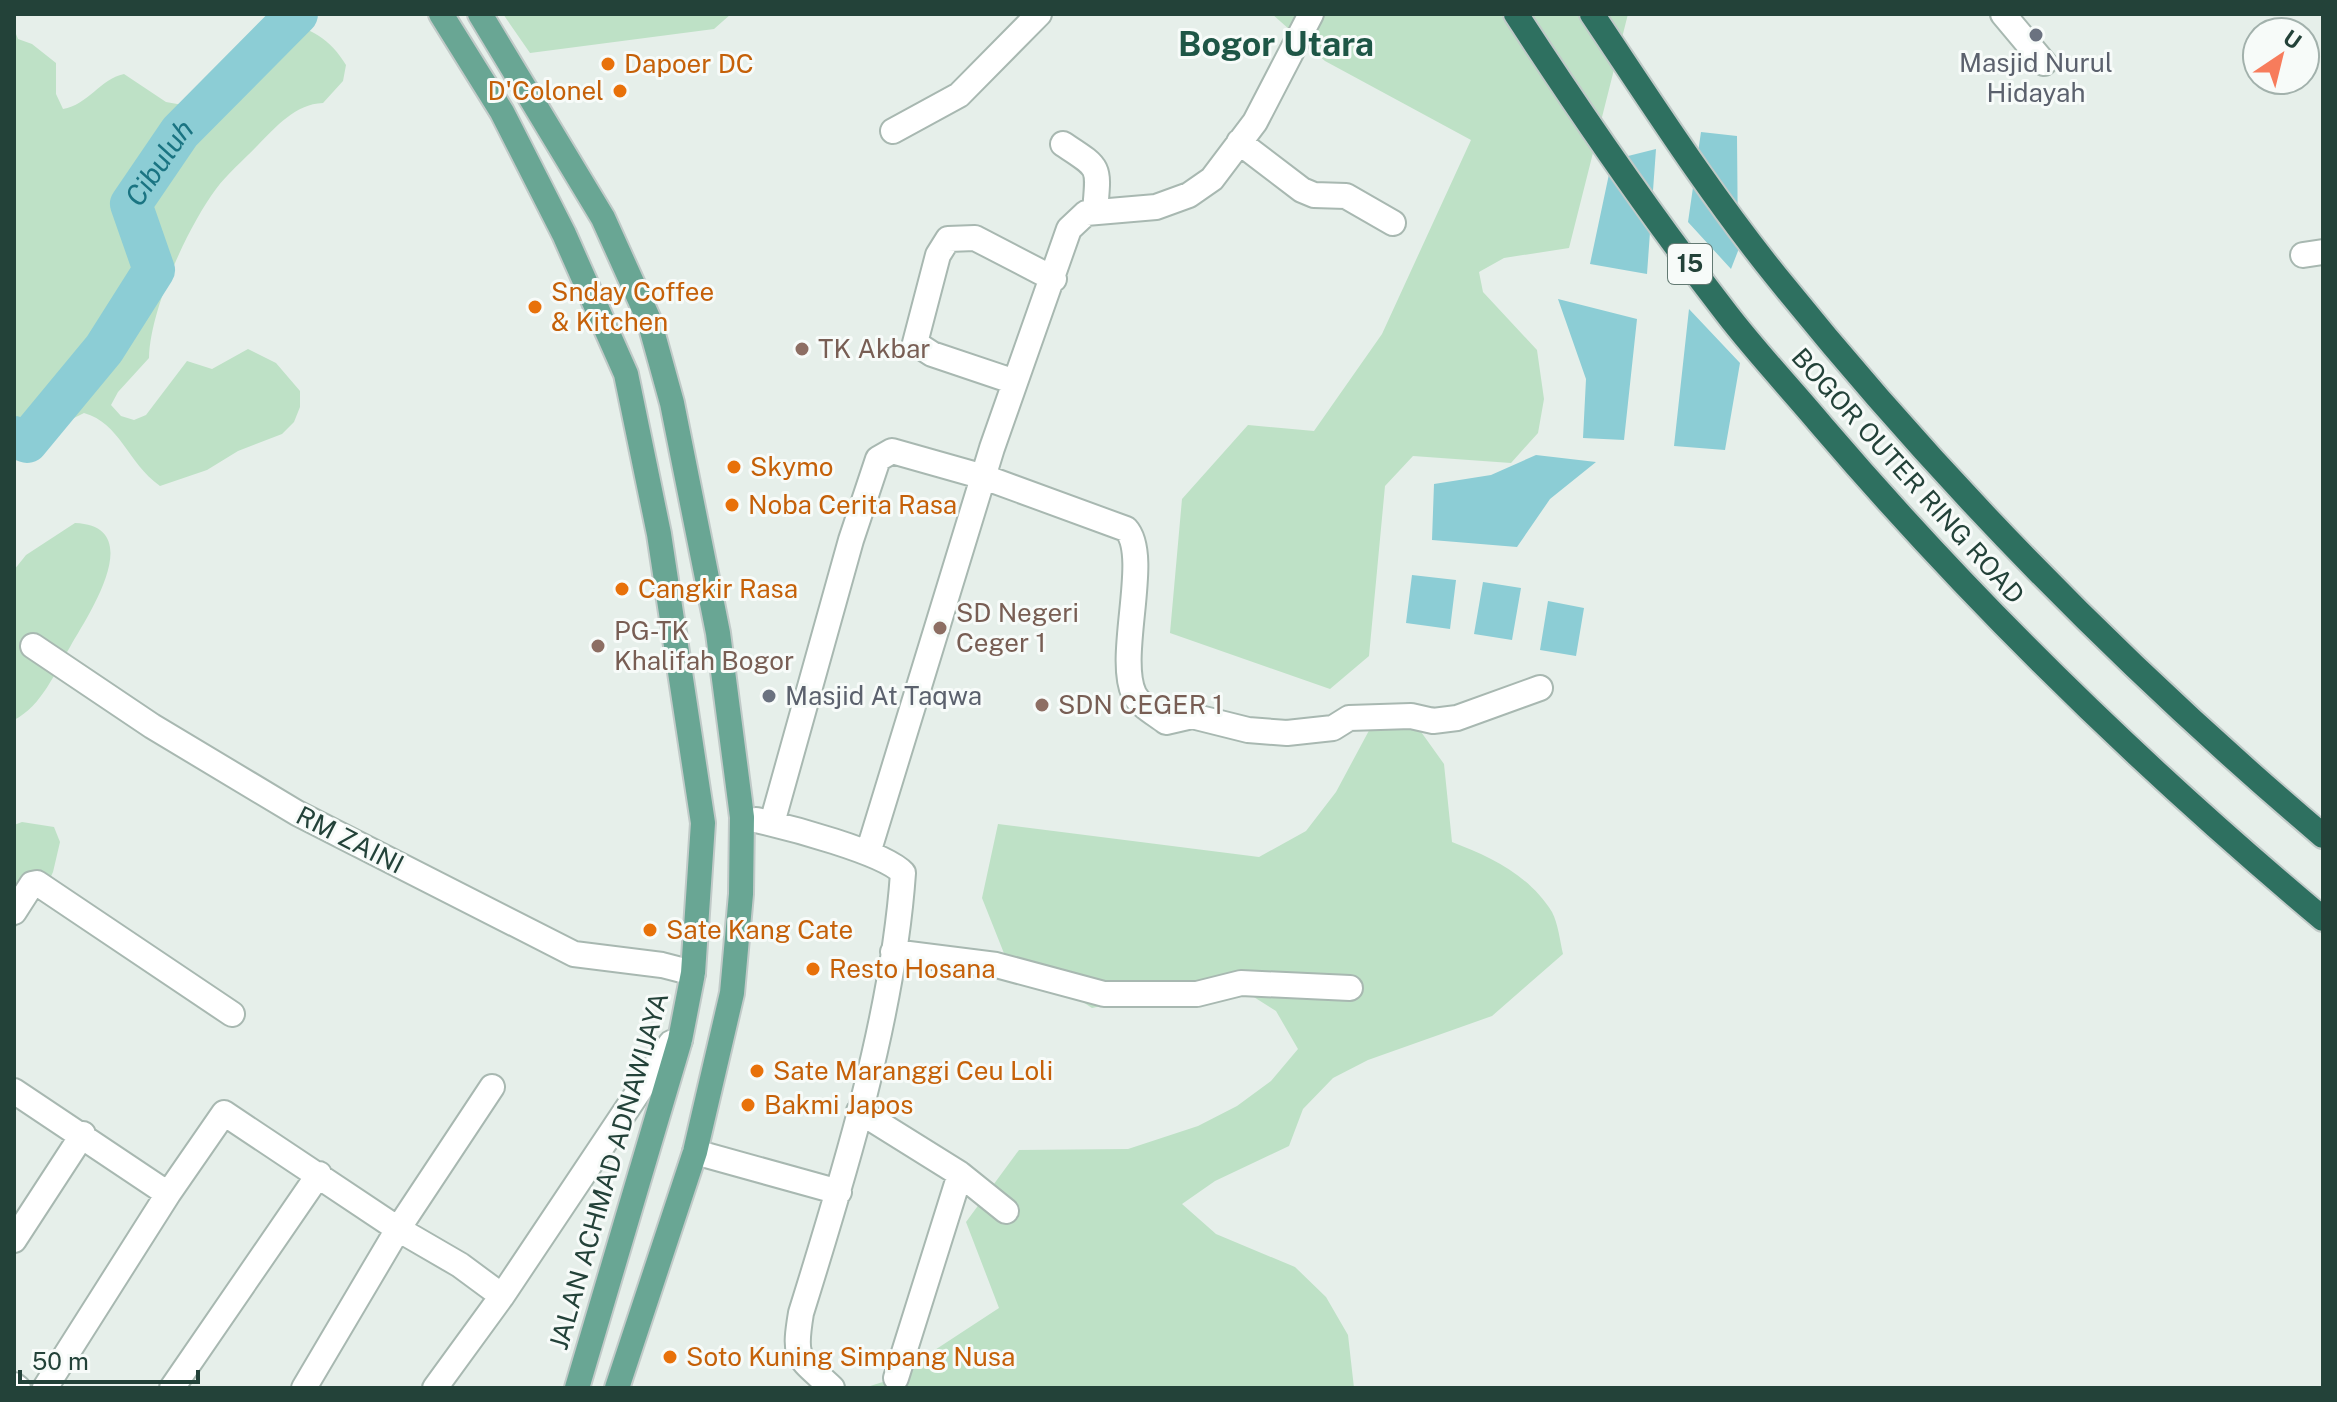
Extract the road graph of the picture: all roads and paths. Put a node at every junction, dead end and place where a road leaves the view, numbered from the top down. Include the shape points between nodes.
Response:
1 (441, 14) edge
2 (480, 14) edge
3 (1039, 14) edge
4 (1311, 14) edge
5 (1516, 14) edge
6 (1592, 14) edge
7 (2003, 14) edge
8 (2044, 63) dead end
9 (893, 131) dead end
10 (1239, 142) junction
11 (1063, 144) dead end
12 (1095, 211) junction
13 (1393, 223) dead end
14 (1054, 279) junction
15 (1015, 382) junction
16 (984, 477) junction
17 (33, 646) dead end
18 (1540, 688) dead end
19 (742, 817) junction
20 (772, 823) junction
21 (2323, 836) edge
22 (868, 853) junction
23 (14, 912) edge
24 (2323, 919) edge
25 (893, 952) junction
26 (693, 973) junction
27 (1350, 988) dead end
28 (232, 1014) dead end
29 (680, 1040) junction
30 (492, 1087) dead end
31 (14, 1091) edge
32 (859, 1111) junction
33 (83, 1134) junction
34 (695, 1152) junction
35 (319, 1174) junction
36 (960, 1174) junction
37 (839, 1192) junction
38 (168, 1194) junction
39 (1006, 1211) dead end
40 (398, 1229) junction
41 (14, 1240) edge
42 (502, 1296) junction
43 (896, 1378) dead end
44 (45, 1388) edge
45 (172, 1388) edge
46 (304, 1388) edge
47 (435, 1388) edge
48 (577, 1388) edge
49 (617, 1388) edge
50 (832, 1388) edge

1 - 26 main road, JALAN ACHMAD ADNAWIJAYA via 502,112 626,374 659,534 703,823
2 - 19 main road via 603,218 649,320 664,367 718,633
3 - 9 street via 959,95
4 - 10 street via 1255,122
5 - 24 highway, BOGOR OUTER RING ROAD / 15 via 1602,146 1729,317 1885,500 2055,679 2224,836
6 - 21 highway, BOGOR OUTER RING ROAD / 15 via 1775,274 1930,456 2100,636
7 - 8 street
10 - 12 street via 1212,179 1189,195 1156,207
10 - 13 street via 1302,190 1346,196
11 - 12 street via 1098,172
12 - 14 street via 1069,229
14 - 15 street
14 - 15 street via 975,238 948,239 938,255 915,343 932,354
15 - 16 street
16 - 18 street via 1120,524 1131,534 1132,691 1166,722 1192,716 1287,733 1333,728 1349,718 1411,716 1433,721 1457,718
16 - 20 street via 900,452 878,459
16 - 22 street
17 - 26 street, RM ZAINI via 297,813 574,954
19 - 20 street
19 - 34 main road via 732,993
20 - 22 street
22 - 25 street via 903,873
23 - 28 street via 37,883
25 - 27 street via 996,965 1104,994 1197,994 1241,983
25 - 32 street
26 - 29 main road, JALAN ACHMAD ADNAWIJAYA
29 - 42 street via 671,1043
29 - 48 main road, JALAN ACHMAD ADNAWIJAYA
30 - 40 street
31 - 33 street
32 - 36 street
32 - 37 street
33 - 38 street
33 - 41 street
34 - 37 street
34 - 49 main road
35 - 38 street via 224,1113
35 - 40 street
35 - 45 street
36 - 39 street
36 - 43 street
37 - 50 street via 795,1345 803,1361
38 - 44 street
40 - 42 street
40 - 46 street
42 - 47 street

